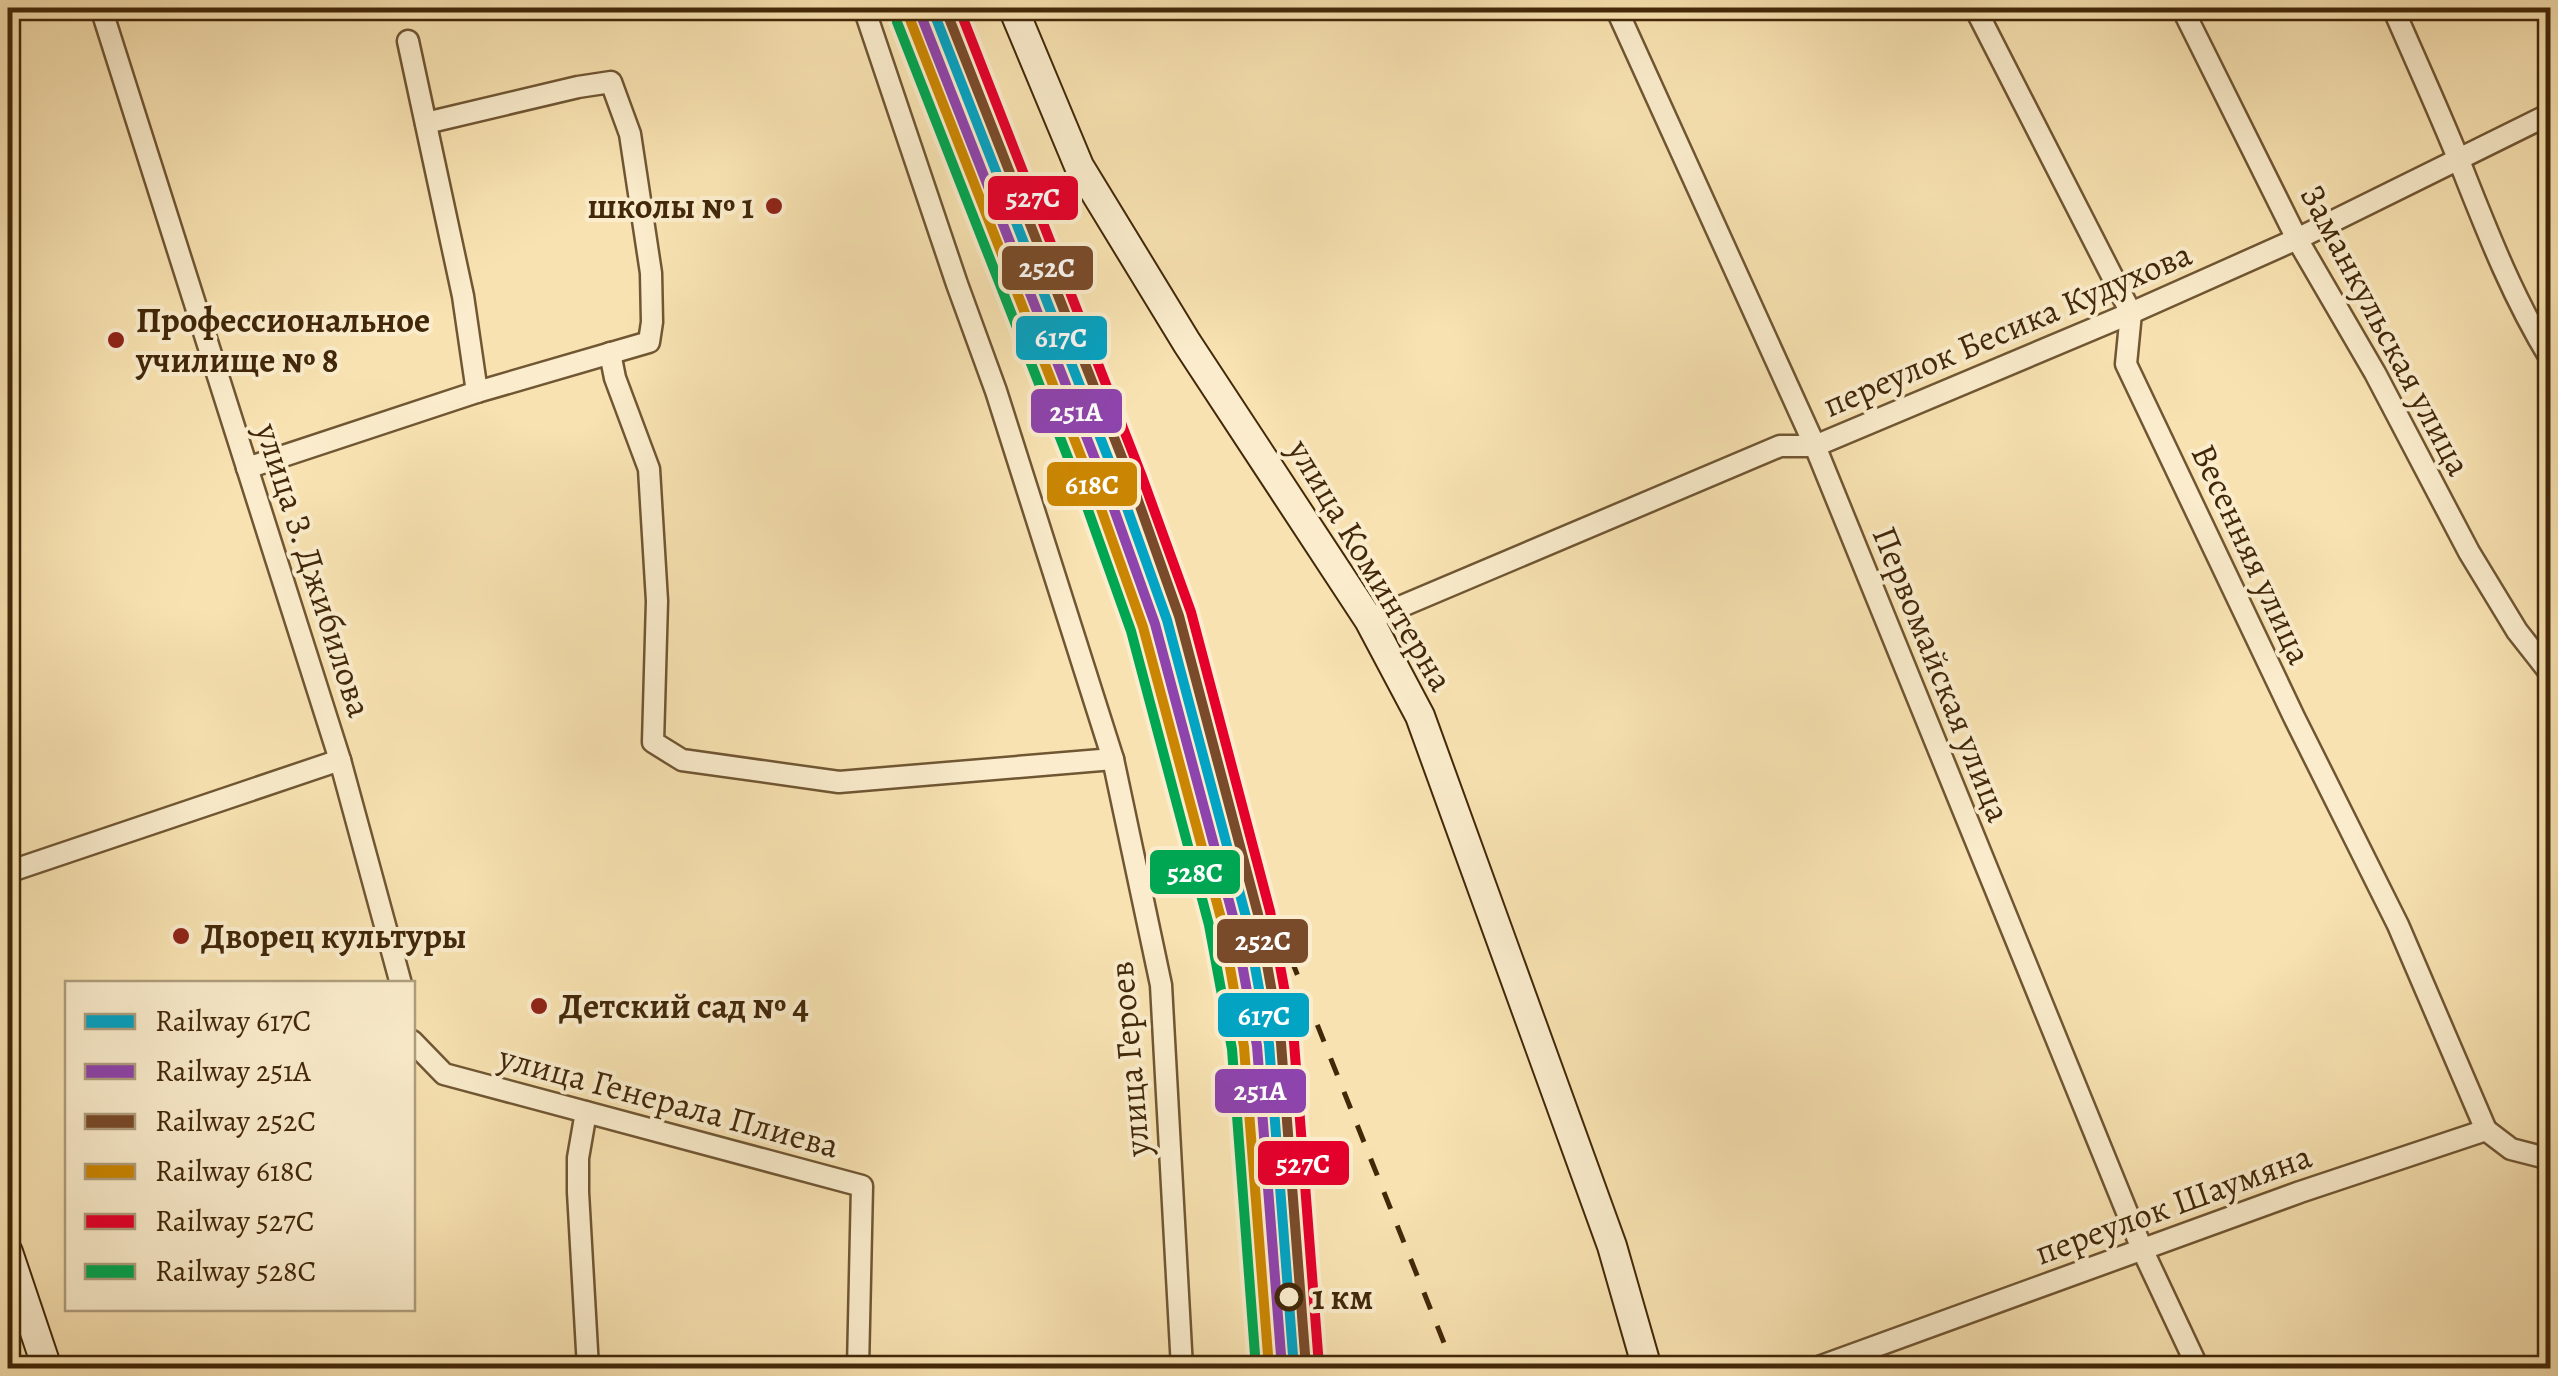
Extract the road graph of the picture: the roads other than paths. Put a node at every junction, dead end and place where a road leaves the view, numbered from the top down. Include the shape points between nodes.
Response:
1 (16, 8) edge
2 (101, 8) edge
3 (864, 8) edge
4 (1012, 8) edge
5 (1616, 8) edge
6 (1974, 8) edge
7 (2182, 8) edge
8 (2393, 8) edge
9 (8, 11) edge
10 (408, 41) dead end
11 (2550, 114) edge
12 (426, 123) junction
13 (2458, 159) junction
14 (2298, 239) junction
15 (2131, 313) junction
16 (610, 354) junction
17 (2550, 358) edge
18 (477, 392) junction
19 (1815, 446) junction
20 (247, 468) junction
21 (1369, 620) junction
22 (2550, 673) edge
23 (1113, 759) junction
24 (340, 760) junction
25 (8, 872) edge
26 (401, 981) edge
27 (415, 1045) edge
28 (586, 1112) junction
29 (2486, 1130) junction
30 (2550, 1159) edge
31 (2142, 1250) junction
32 (8, 1252) edge
33 (47, 1368) edge
34 (588, 1368) edge
35 (858, 1368) edge
36 (1182, 1368) edge
37 (1647, 1368) edge
38 (1816, 1368) edge
39 (2198, 1368) edge

1 - 9 street
2 - 20 street, улица З. Джибилова
3 - 23 street, улица Героев
4 - 21 street, улица Коминтерна via 1079,166
5 - 19 street, Первомайская улица
6 - 15 street
7 - 14 street, Заманкульская улица
8 - 13 street
10 - 12 street
11 - 13 street, переулок Бесика Кудухова
12 - 16 street via 612,82 630,134 652,322 650,342
12 - 18 street
13 - 14 street, переулок Бесика Кудухова
13 - 17 street via 2496,257
14 - 15 street, переулок Бесика Кудухова
14 - 22 street, Заманкульская улица via 2468,552
15 - 19 street, переулок Бесика Кудухова
15 - 29 street, Весенняя улица via 2126,364 2398,925
16 - 18 street
16 - 23 street via 650,469 653,742 682,760 839,782
18 - 20 street
19 - 21 street, переулок Бесика Кудухова via 1780,446
19 - 31 street, Первомайская улица
20 - 24 street, улица З. Джибилова
21 - 37 street, улица Коминтерна via 1420,716 1612,1246
23 - 36 street, улица Героев via 1161,984
24 - 25 street
24 - 26 street, улица З. Джибилова
27 - 28 street, улица Генерала Плиева via 444,1074
28 - 34 street via 578,1192
28 - 35 street, улица Генерала Плиева via 862,1186
29 - 30 street via 2511,1148
29 - 31 street, переулок Шаумяна
31 - 38 street, переулок Шаумяна
31 - 39 street, Первомайская улица
32 - 33 street

